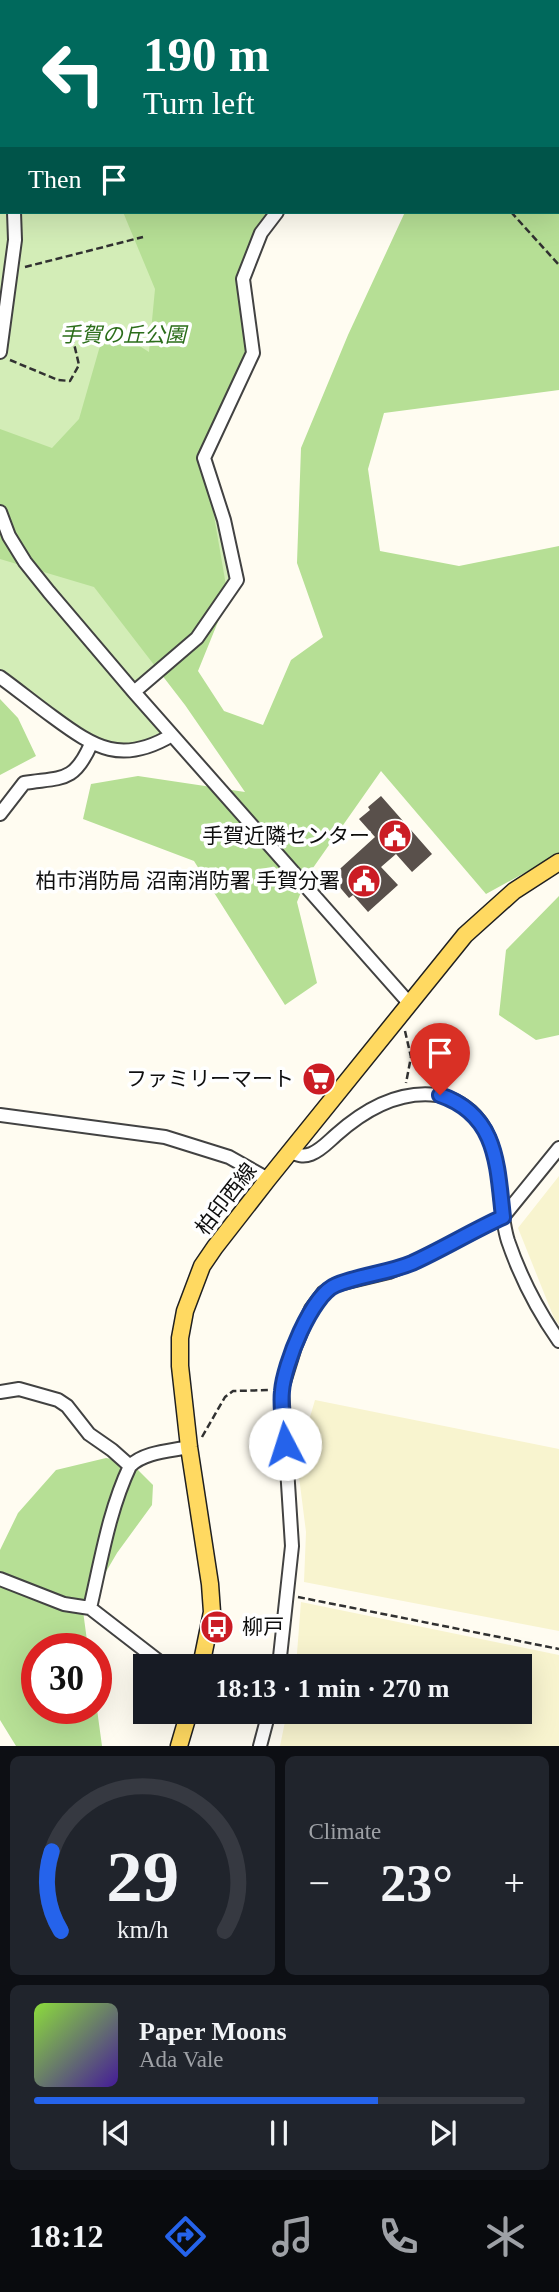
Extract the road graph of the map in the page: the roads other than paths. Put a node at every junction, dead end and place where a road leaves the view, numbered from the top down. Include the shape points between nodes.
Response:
1 (14, 214) edge
2 (275, 214) edge
3 (0, 354) edge
4 (0, 512) edge
5 (0, 677) edge
6 (134, 692) junction
7 (172, 735) junction
8 (91, 744) junction
9 (0, 814) edge
10 (559, 862) edge
11 (404, 1009) junction
12 (0, 1115) edge
13 (559, 1148) edge
14 (290, 1152) junction
15 (268, 1179) junction
16 (503, 1217) junction
17 (559, 1341) edge
18 (0, 1392) edge
19 (190, 1453) junction
20 (130, 1466) junction
21 (0, 1579) edge
22 (90, 1608) junction
23 (149, 1654) edge
24 (203, 1654) edge
25 (280, 1654) edge
26 (185, 1724) edge
27 (266, 1724) edge
28 (179, 1746) edge
29 (260, 1746) edge

1 - 3 street via 15,240
2 - 6 street via 261,233 243,279 253,353 204,458 237,580 197,638
4 - 6 street via 25,562
5 - 8 street
6 - 7 street
7 - 8 street via 137,750
7 - 11 street
8 - 9 street via 74,772 24,783
10 - 11 main road, 柏印西線 via 489,912
11 - 14 main road, 柏印西線
12 - 15 street via 164,1137 229,1157
13 - 16 street
14 - 15 main road, 柏印西線
14 - 16 street via 312,1154 380,1104 402,1095 453,1099 482,1124 492,1143
15 - 19 main road, 柏印西線 via 208,1256 185,1311 180,1366
16 - 17 street via 523,1278
16 - 25 street via 414,1262 335,1285 311,1309 282,1390 292,1546
18 - 20 street via 19,1389 58,1400 89,1434
19 - 20 street via 148,1456
19 - 24 main road, 柏印西線 via 212,1612
20 - 22 street via 115,1504
21 - 22 street via 64,1604
22 - 23 street
26 - 28 main road
27 - 29 street

